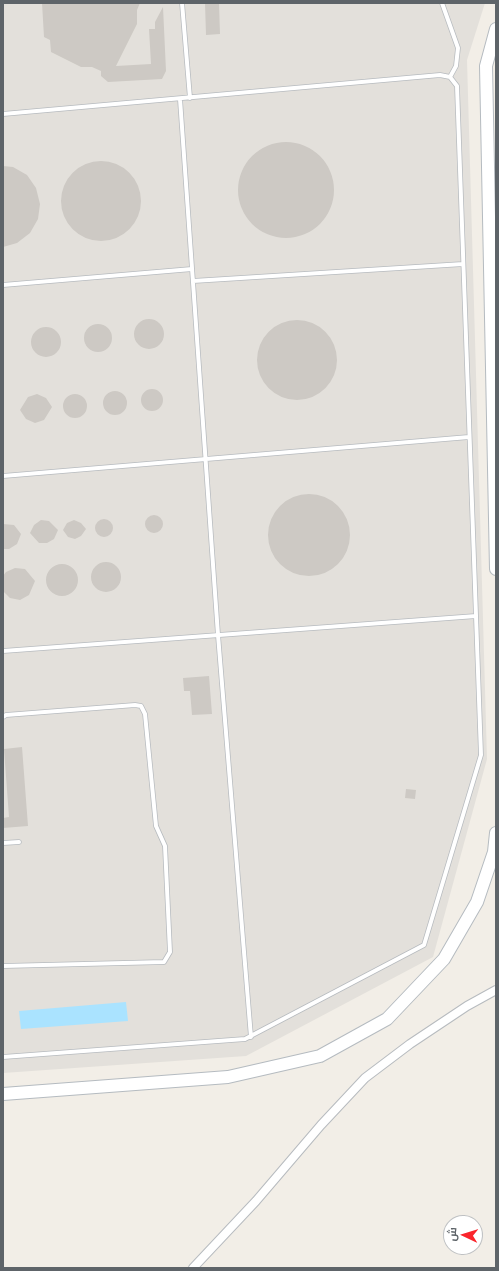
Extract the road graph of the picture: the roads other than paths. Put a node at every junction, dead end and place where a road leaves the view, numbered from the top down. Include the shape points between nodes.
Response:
1 (182, 3) edge
2 (442, 3) edge
3 (496, 29) edge
4 (450, 77) junction
5 (190, 98) junction
6 (180, 99) junction
7 (3, 114) edge
8 (463, 264) junction
9 (192, 269) junction
10 (193, 281) junction
11 (3, 285) edge
12 (470, 437) junction
13 (206, 459) junction
14 (3, 476) edge
15 (496, 569) edge
16 (476, 616) junction
17 (218, 635) junction
18 (3, 651) edge
19 (3, 717) edge
20 (496, 833) edge
21 (19, 842) dead end
22 (3, 843) edge
23 (3, 966) edge
24 (496, 990) edge
25 (251, 1037) junction
26 (3, 1058) edge
27 (3, 1094) edge
28 (193, 1268) edge

1 - 5 lane
2 - 4 lane via 458,48 456,66
3 - 15 street via 486,66
4 - 5 lane via 440,75
4 - 8 lane via 457,86
5 - 6 lane
6 - 7 lane
6 - 9 lane
8 - 10 lane
8 - 12 lane
9 - 10 lane
9 - 11 lane
10 - 13 lane
12 - 13 lane
12 - 16 lane
13 - 14 lane
13 - 17 lane
16 - 17 lane
16 - 25 lane via 481,755 424,945
17 - 18 lane
17 - 25 lane
19 - 23 lane via 141,706 145,714 156,826 165,846 170,952 164,962
20 - 27 street via 494,852 477,902 444,959 388,1019 320,1056 228,1077
21 - 22 lane
24 - 28 street via 454,1014 365,1078
25 - 26 lane

